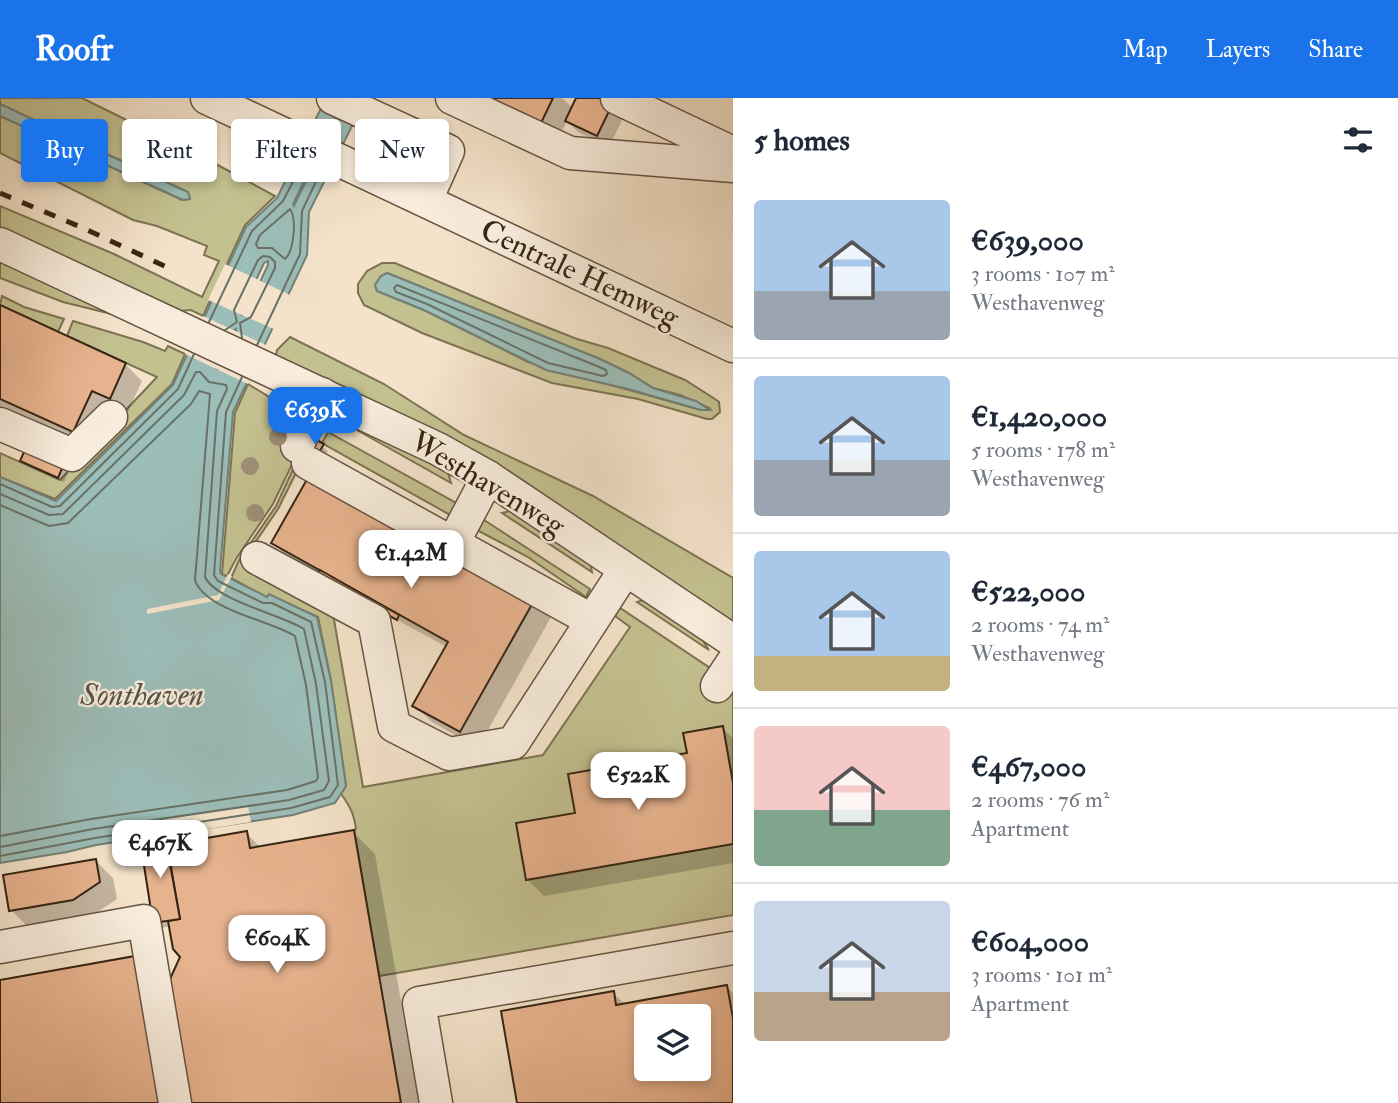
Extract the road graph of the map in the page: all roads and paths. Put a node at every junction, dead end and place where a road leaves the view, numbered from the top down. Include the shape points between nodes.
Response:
1 (207, 98) edge
2 (333, 98) edge
3 (452, 98) edge
4 (617, 98) edge
5 (733, 153) edge
6 (733, 166) edge
7 (426, 200) junction
8 (0, 244) edge
9 (733, 346) edge
10 (321, 394) junction
11 (111, 417) dead end
12 (7, 437) edge
13 (488, 477) junction
14 (453, 543) junction
15 (257, 558) dead end
16 (625, 570) junction
17 (592, 620) junction
18 (733, 641) edge
19 (0, 947) edge
20 (733, 948) edge
21 (175, 1103) edge
22 (436, 1103) edge

1 - 7 street, Centrale Hemweg
2 - 7 street via 448,152
3 - 6 street via 570,153
4 - 5 street
7 - 9 street, Centrale Hemweg
8 - 10 street, Westhavenweg
10 - 13 street, Westhavenweg
10 - 14 street via 303,454
11 - 12 street via 72,455
13 - 14 street
13 - 16 street, Westhavenweg
14 - 17 street
15 - 17 street via 374,621 394,726 449,754 513,743
16 - 17 street
16 - 18 street, Westhavenweg
19 - 21 street via 144,921
20 - 22 street via 419,1003

